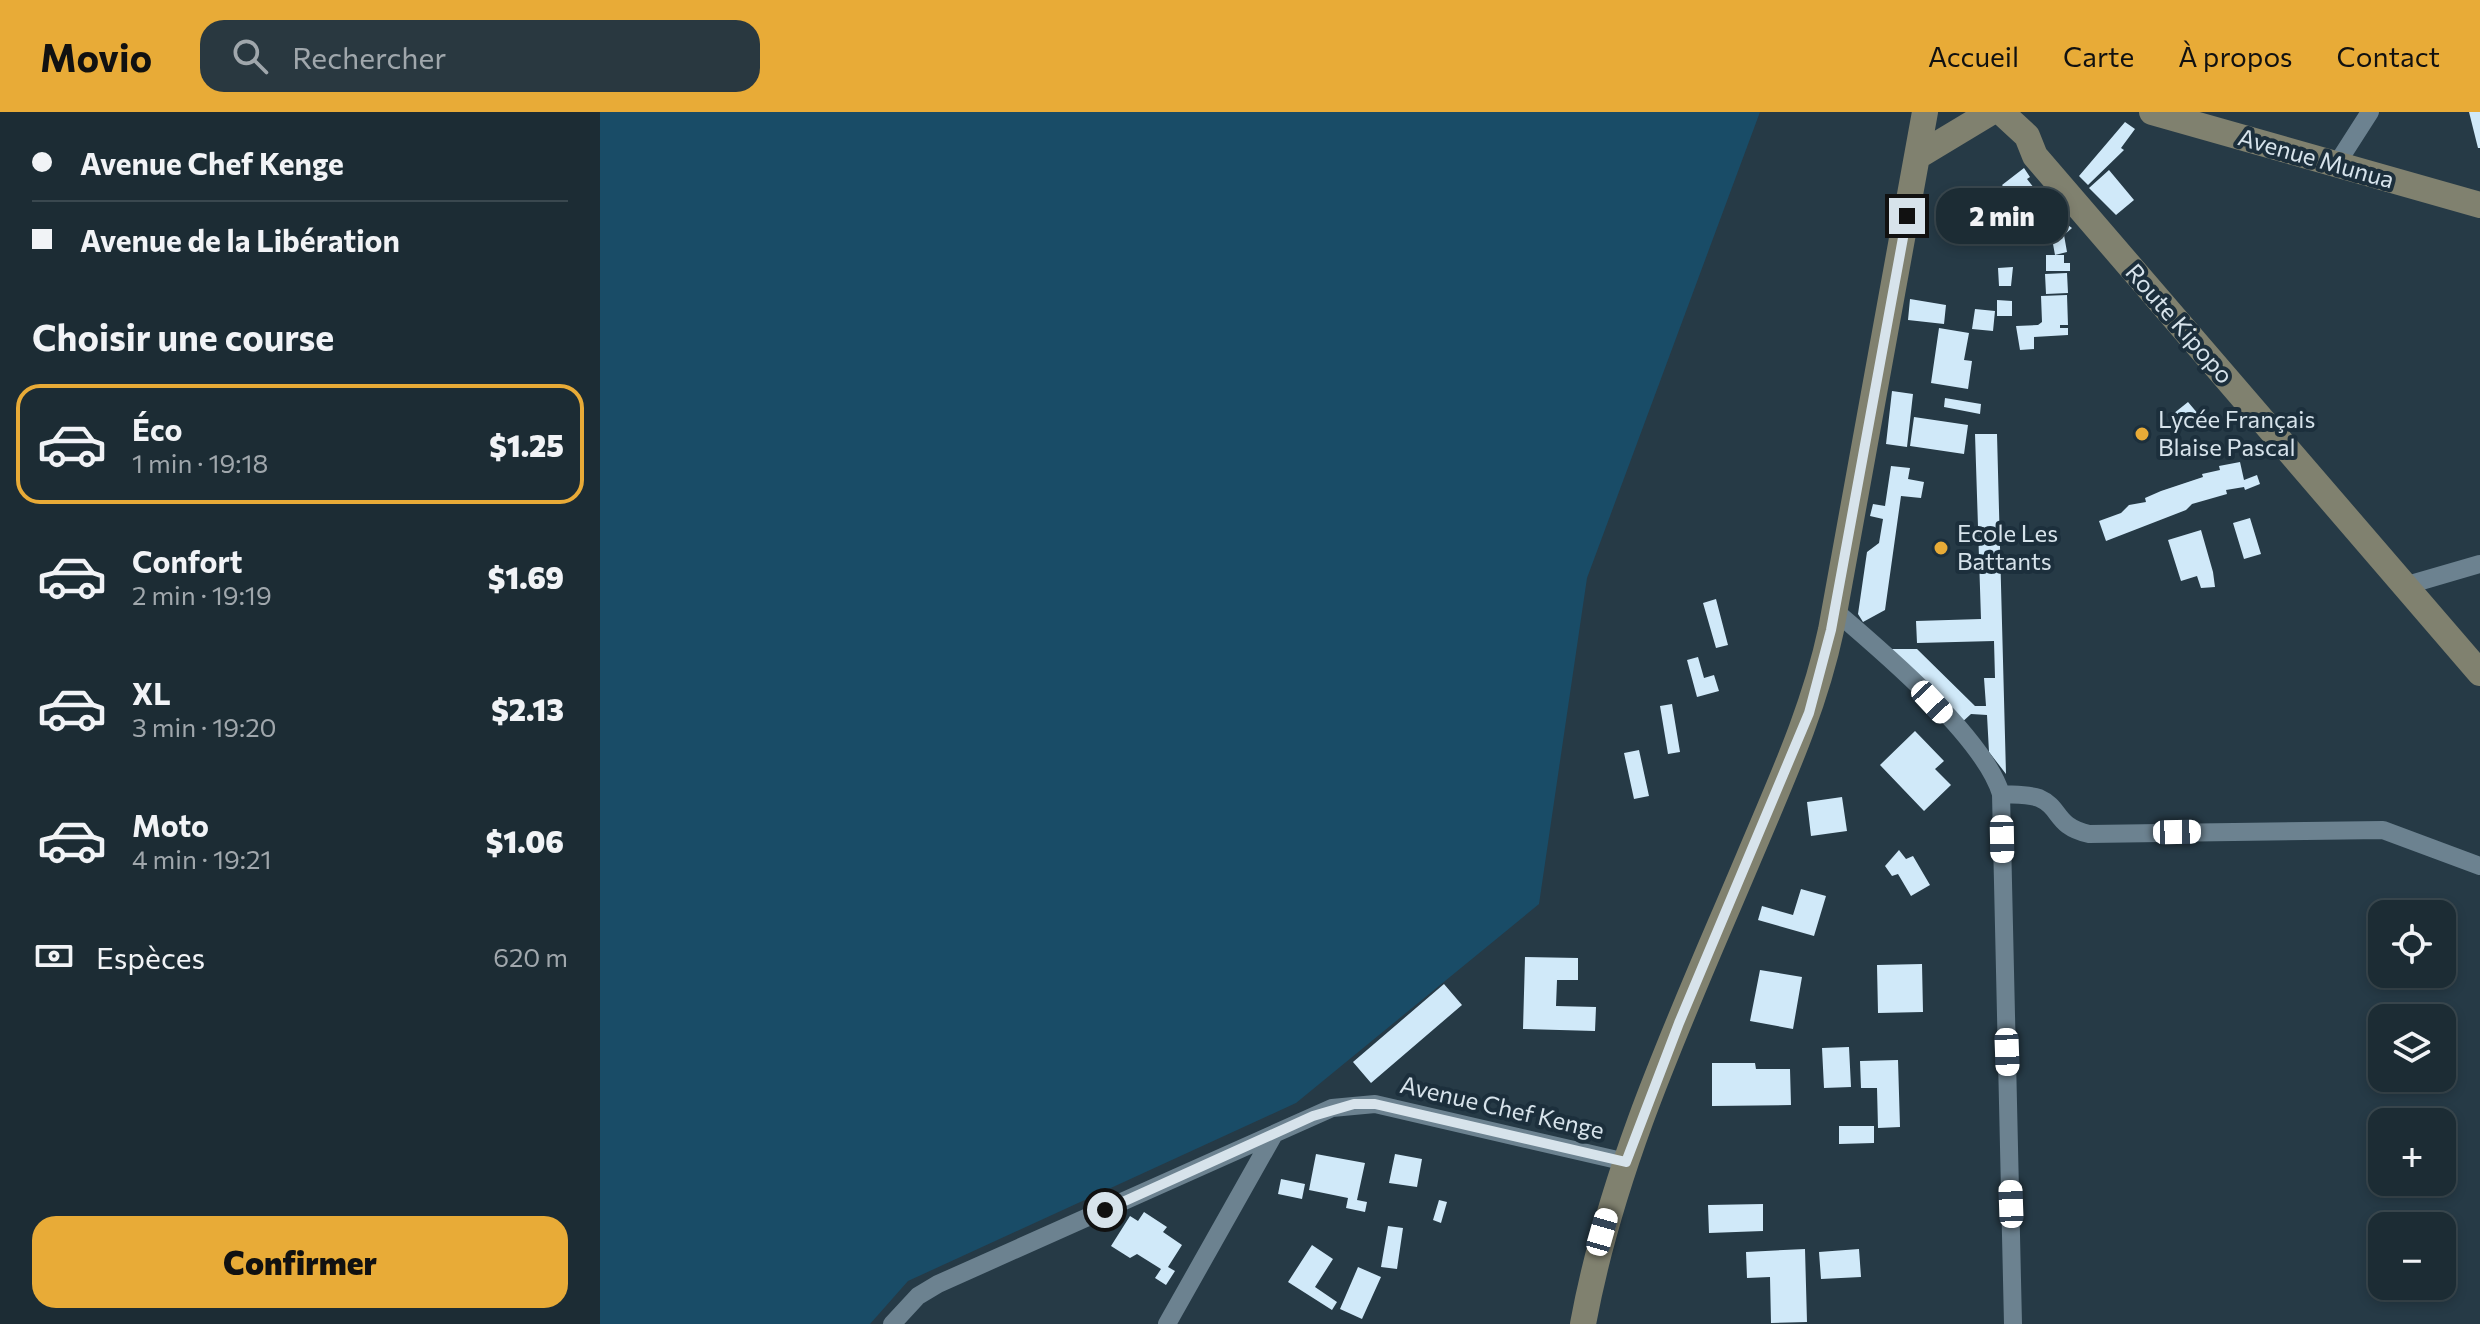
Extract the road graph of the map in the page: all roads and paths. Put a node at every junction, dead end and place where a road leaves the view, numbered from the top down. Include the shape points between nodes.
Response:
1 (1925, 112) edge
2 (1948, 112) edge
3 (2152, 112) edge
4 (2370, 112) edge
5 (1988, 115) edge
6 (1918, 156) junction
7 (2336, 165) junction
8 (2480, 205) edge
9 (2480, 564) edge
10 (2404, 586) junction
11 (1834, 610) junction
12 (2480, 673) edge
13 (2001, 794) junction
14 (2480, 866) edge
15 (1273, 1136) junction
16 (1626, 1162) junction
17 (892, 1324) edge
18 (1167, 1324) edge
19 (1583, 1324) edge
20 (2013, 1324) edge

1 - 6 street
2 - 5 street
3 - 7 street, Avenue Munua
4 - 7 street
5 - 6 street
5 - 10 street, Route Kipopo via 2027,136 2035,156
6 - 11 street
7 - 8 street, Avenue Munua
9 - 10 street
10 - 12 street, Route Kipopo
11 - 13 street via 1896,663 1986,760
11 - 16 street via 1815,698
13 - 14 street via 2037,798 2050,805 2070,830 2089,834 2383,830
13 - 20 street
15 - 16 street, Avenue Chef Kenge via 1332,1108 1375,1104
15 - 17 street, Avenue Chef Kenge via 938,1284 918,1296
15 - 18 street
16 - 19 street via 1596,1255

